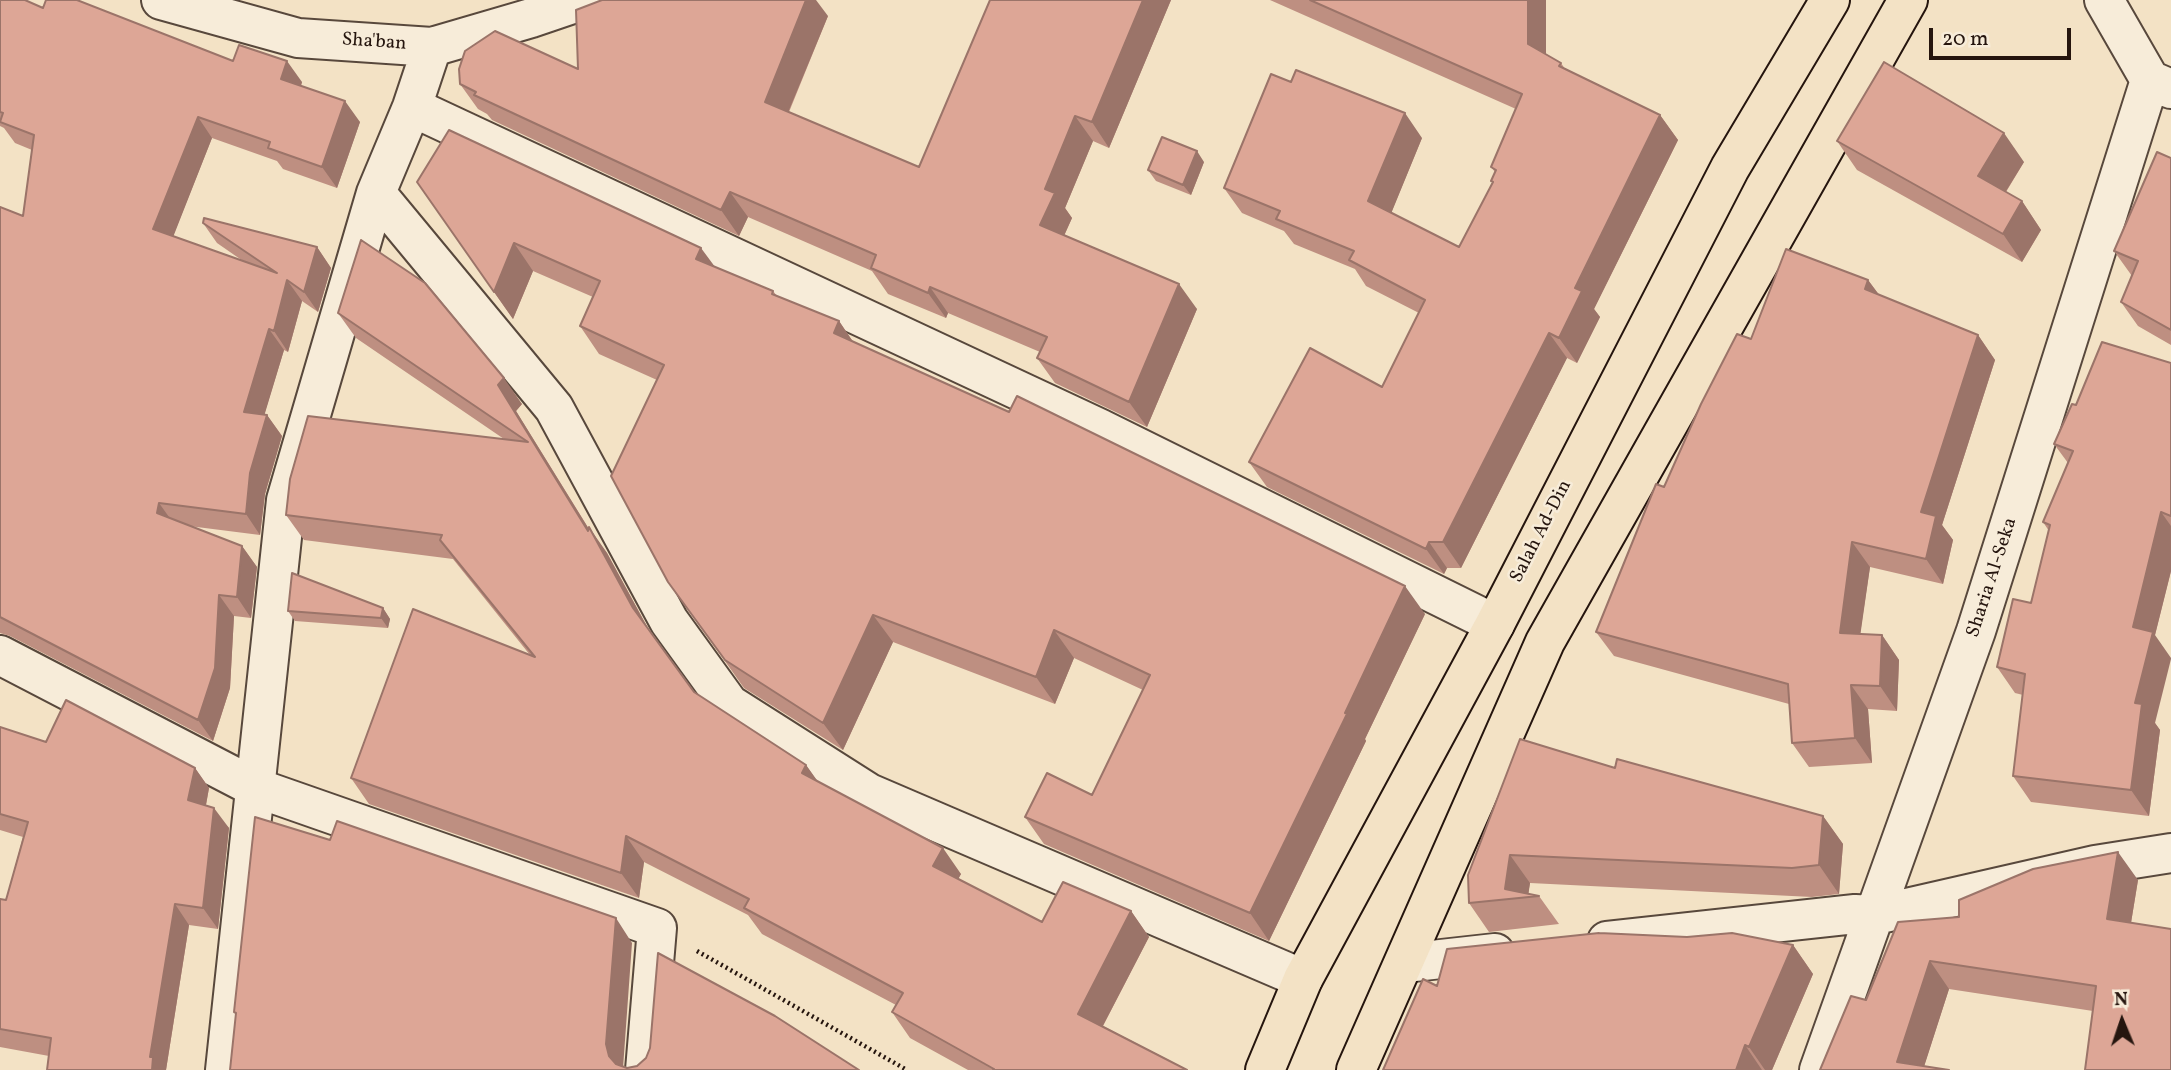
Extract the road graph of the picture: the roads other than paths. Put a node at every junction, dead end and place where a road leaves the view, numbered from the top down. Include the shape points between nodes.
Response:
1 (161, 0) edge
2 (584, 0) edge
3 (1830, 0) edge
4 (1908, 0) edge
5 (2104, 0) edge
6 (432, 47) junction
7 (2160, 85) edge
8 (412, 107) junction
9 (376, 193) junction
10 (1495, 624) junction
11 (0, 655) edge
12 (254, 787) junction
13 (2171, 853) edge
14 (1876, 915) junction
15 (1569, 945) edge
16 (1528, 950) edge
17 (1405, 963) junction
18 (1303, 979) junction
19 (225, 1070) edge
20 (645, 1070) edge
21 (1265, 1070) edge
22 (1356, 1070) edge
23 (1819, 1070) edge

1 - 6 street, Sha'ban via 298,38
2 - 6 street, Sha'ban
3 - 10 highway, Salah Ad-Din via 1730,168
4 - 17 highway via 1545,642
5 - 7 street
6 - 8 street
7 - 14 street, Sharia Al-Seka
8 - 9 street
8 - 10 street via 1101,429
9 - 12 street via 286,500
9 - 18 street via 554,408 669,621 729,704 869,793
10 - 18 highway, Salah Ad-Din
11 - 12 street
12 - 19 street
12 - 20 street via 657,928
13 - 14 street via 2095,865
14 - 15 street
14 - 23 street, Sharia Al-Seka
16 - 17 street
17 - 22 highway
18 - 21 highway, Salah Ad-Din

